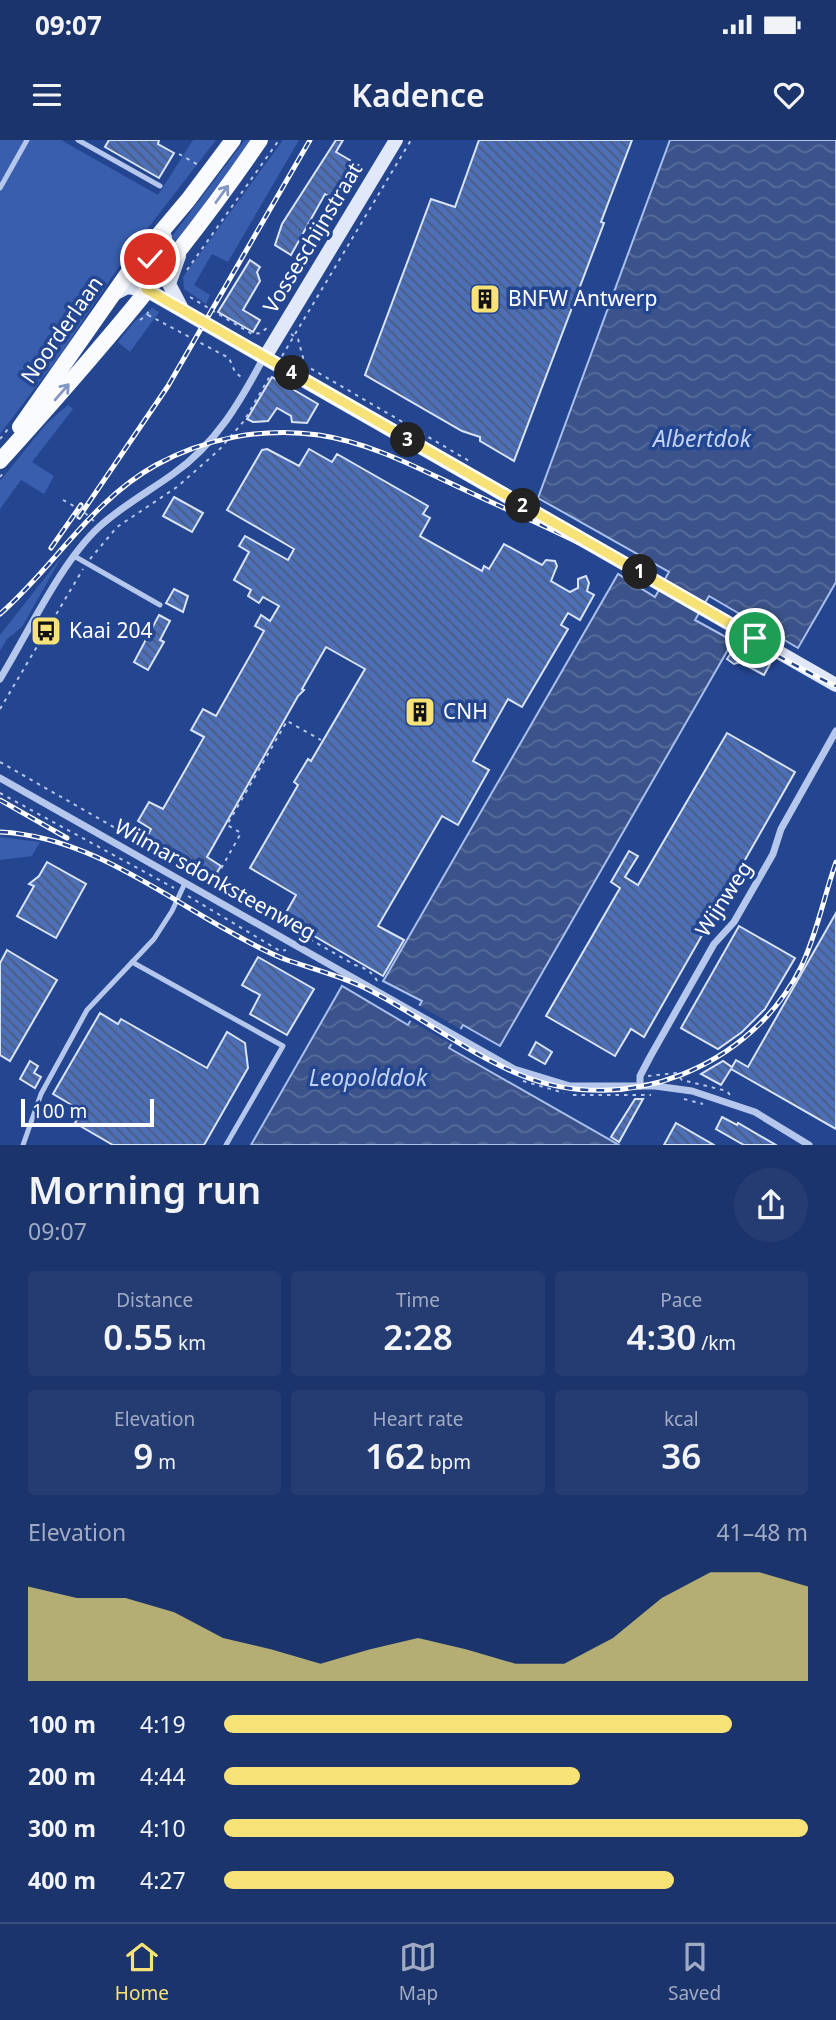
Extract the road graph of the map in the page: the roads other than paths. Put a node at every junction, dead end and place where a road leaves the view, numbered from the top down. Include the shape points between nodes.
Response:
1 (27, 140) edge
2 (78, 140) edge
3 (233, 140) edge
4 (260, 140) edge
5 (396, 140) edge
6 (160, 186) dead end
7 (0, 188) edge
8 (188, 200) junction
9 (196, 229) junction
10 (146, 289) junction
11 (110, 296) junction
12 (184, 311) junction
13 (271, 361) junction
14 (0, 455) edge
15 (0, 461) edge
16 (74, 556) junction
17 (160, 605) dead end
18 (0, 679) edge
19 (836, 685) edge
20 (836, 731) edge
21 (0, 778) edge
22 (185, 883) junction
23 (132, 962) junction
24 (640, 1086) junction
25 (23, 1145) edge
26 (226, 1145) edge
27 (809, 1145) edge

1 - 7 lane
2 - 6 lane
3 - 8 main road, Noorderlaan
9 -> 4 main road, Noorderlaan
5 - 13 main road, Vosseschijnstraat
8 - 10 main road, Noorderlaan via 150,259
8 - 11 main road, Noorderlaan
9 - 10 main road, Noorderlaan
9 - 12 main road via 169,280
10 - 11 main road via 127,287
10 - 12 main road
15 -> 10 main road, Noorderlaan
11 - 14 main road, Noorderlaan
12 - 13 main road
13 - 16 street via 223,428 195,456 99,527
13 - 19 main road
16 - 17 lane
16 - 18 street
20 - 24 street, Wijnweg via 781,829 773,854 734,922 714,944 640,1076
21 - 22 street, Wilmarsdonksteenweg
22 - 23 lane via 154,939
22 - 24 street, Wilmarsdonksteenweg via 514,1069 544,1080 595,1088
23 - 25 lane via 87,1010 41,1094
23 - 26 lane via 282,1046
24 - 27 street via 692,1091 737,1105

